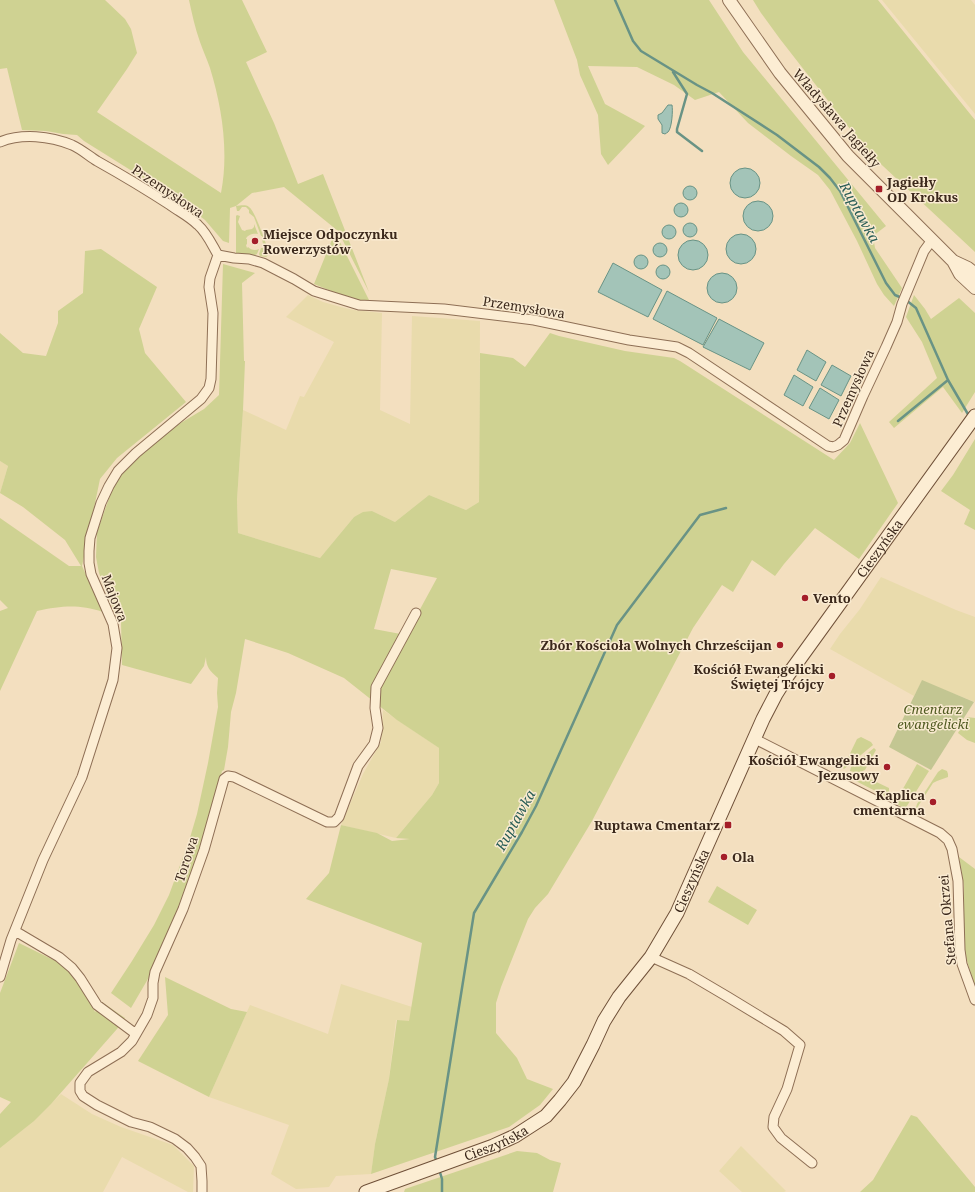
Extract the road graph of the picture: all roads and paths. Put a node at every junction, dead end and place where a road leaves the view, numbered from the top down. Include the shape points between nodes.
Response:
1 (729, 0) edge
2 (0, 142) edge
3 (932, 240) junction
4 (218, 255) junction
5 (953, 261) junction
6 (975, 274) edge
7 (975, 288) edge
8 (975, 416) edge
9 (416, 613) dead end
10 (755, 739) junction
11 (15, 931) junction
12 (651, 957) junction
13 (0, 977) edge
14 (975, 1000) edge
15 (136, 1034) junction
16 (812, 1163) dead end
17 (202, 1192) edge
18 (366, 1192) edge

1 - 3 street, Władysława Jagiełły via 780,73 848,156
2 - 4 street, Przemysłowa via 34,137 72,145 188,217 203,231
3 - 4 street, Przemysłowa via 924,251 897,322 844,440 833,447 678,347 622,339 534,320 444,309 359,305 314,291 263,263
3 - 5 street, Władysława Jagiełły
4 - 11 street, Majowa via 209,287 213,313 209,388 201,399 118,471 106,492 95,521 90,538 90,563 92,574 113,624 117,648 113,680 82,777 43,860
5 - 6 street, Władysława Jagiełły
5 - 7 street, Władysława Jagiełły via 960,274
8 - 10 main road, Cieszyńska via 788,675 763,719
9 - 15 street, Torowa via 376,687 375,708 378,728 374,744 358,766 334,822 327,822 234,777 228,776 224,779 204,850 183,909 154,972 150,1007
10 - 12 main road, Cieszyńska via 677,913
10 - 14 street, Stefana Okrzei via 940,833 948,840 958,882 962,964
11 - 13 street, Majowa
11 - 15 street via 59,957 72,968 97,1004
12 - 16 street via 689,974 728,997 784,1031 800,1046 787,1089 774,1117 774,1127 781,1138
12 - 18 main road, Cieszyńska via 619,997 604,1021 574,1082 546,1116 515,1136 493,1146
15 - 17 street, Torowa via 120,1052 88,1072 80,1083 80,1091 97,1105 131,1122 150,1127 187,1148 201,1166

